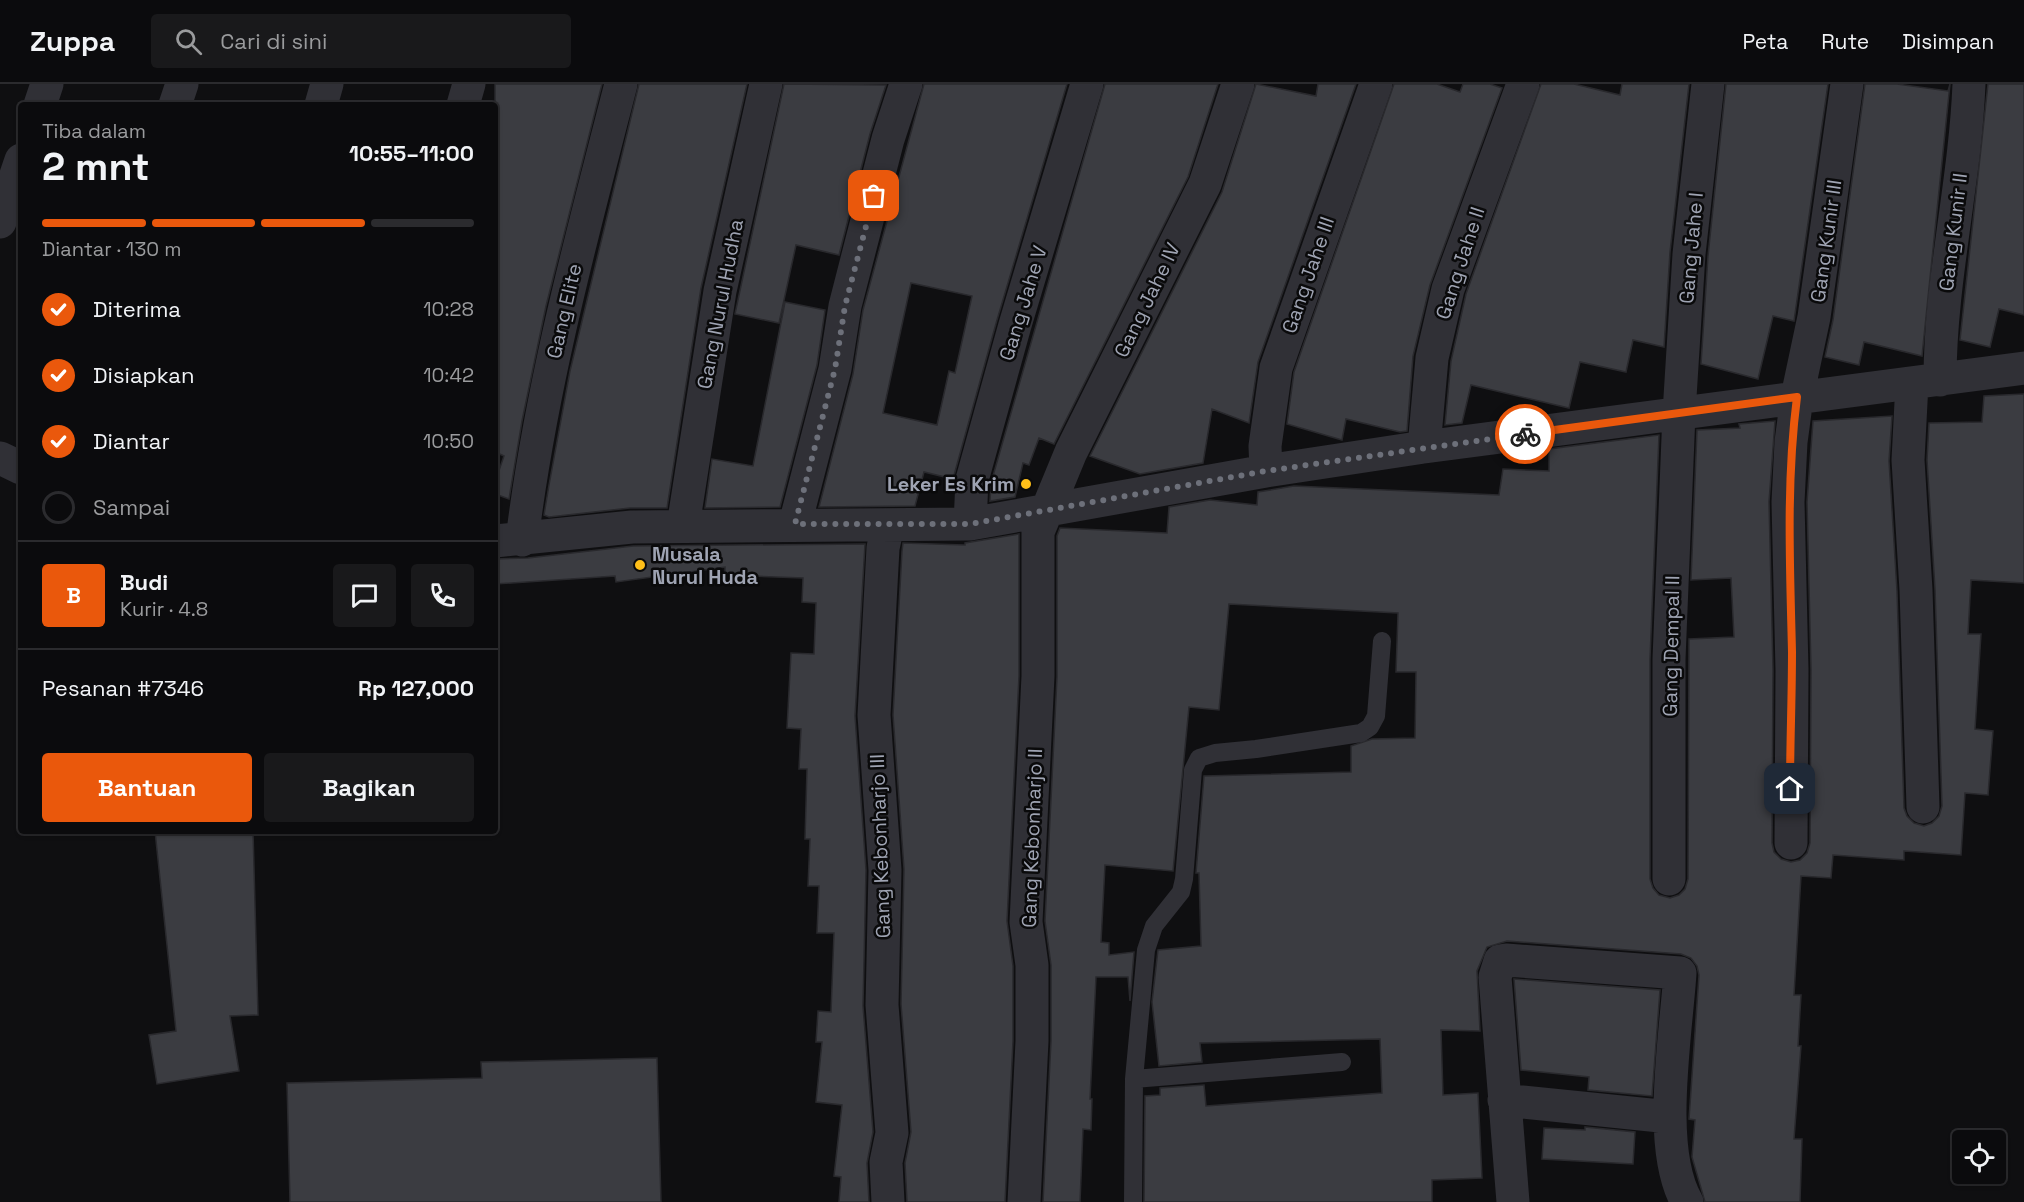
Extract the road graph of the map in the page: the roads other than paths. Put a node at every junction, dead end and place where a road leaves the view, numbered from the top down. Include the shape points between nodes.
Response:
1 (47, 84) edge
2 (182, 84) edge
3 (327, 84) edge
4 (469, 84) edge
5 (621, 84) edge
6 (765, 84) edge
7 (906, 84) edge
8 (1087, 84) edge
9 (1238, 84) edge
10 (1376, 84) edge
11 (1522, 84) edge
12 (1707, 84) edge
13 (1847, 84) edge
14 (1969, 84) edge
15 (41, 102) edge
16 (176, 102) edge
17 (322, 102) edge
18 (464, 102) edge
19 (18, 169) edge
20 (0, 222) edge
21 (2024, 368) edge
22 (1926, 382) junction
23 (1797, 397) junction
24 (1679, 413) junction
25 (1424, 447) junction
26 (0, 458) edge
27 (18, 467) edge
28 (1266, 471) junction
29 (1047, 512) junction
30 (795, 524) junction
31 (970, 524) junction
32 (888, 525) junction
33 (682, 526) junction
34 (508, 541) edge
35 (1382, 641) dead end
36 (1923, 807) dead end
37 (1791, 843) dead end
38 (1669, 879) dead end
39 (1342, 1062) dead end
40 (1134, 1079) junction
41 (1504, 1100) junction
42 (1670, 1117) junction
43 (888, 1202) edge
44 (1024, 1202) edge
45 (1132, 1202) edge
46 (1513, 1202) edge
47 (1687, 1202) edge

1 - 15 street
2 - 16 street
3 - 17 street
4 - 18 street
5 - 34 street, Gang Elite via 559,324 530,473
6 - 33 street, Gang Nurul Hudha via 720,291
7 - 30 street via 845,306 835,369
8 - 31 street, Gang Jahe V via 972,480
9 - 29 street, Gang Jahe IV via 1205,184 1071,452
10 - 28 street, Gang Jahe III via 1276,368 1265,446
11 - 25 street, Gang Jahe II via 1448,289 1432,357
12 - 24 street, Gang Jahe I via 1689,254
13 - 23 street, Gang Kunir III via 1814,317
14 - 22 street, Gang Kunir II via 1940,336
19 - 20 street
21 - 22 street
22 - 23 street
22 - 36 street, Gang Kunir II via 1908,460
23 - 24 street
23 - 37 street, Gang Kunir III via 1788,502
24 - 25 street
24 - 38 street, Gang Dempal II via 1669,659
25 - 28 street
26 - 27 street
28 - 29 street
29 - 31 street
29 - 44 street, Gang Kebonharjo II via 1038,532 1038,676 1026,921 1032,965 1032,1041
30 - 32 street
30 - 33 street
31 - 32 street
32 - 43 street, Gang Kebonharjo III via 883,548 874,715 885,870 882,1005 891,1133 886,1162
33 - 34 street via 632,527
35 - 40 lane via 1376,716 1361,733 1198,758 1192,770 1181,892 1154,926 1146,950
39 - 40 lane
40 - 45 lane
41 - 42 street
41 - 42 street via 1495,978 1500,961 1680,973
41 - 46 street
42 - 47 street via 1675,1173

